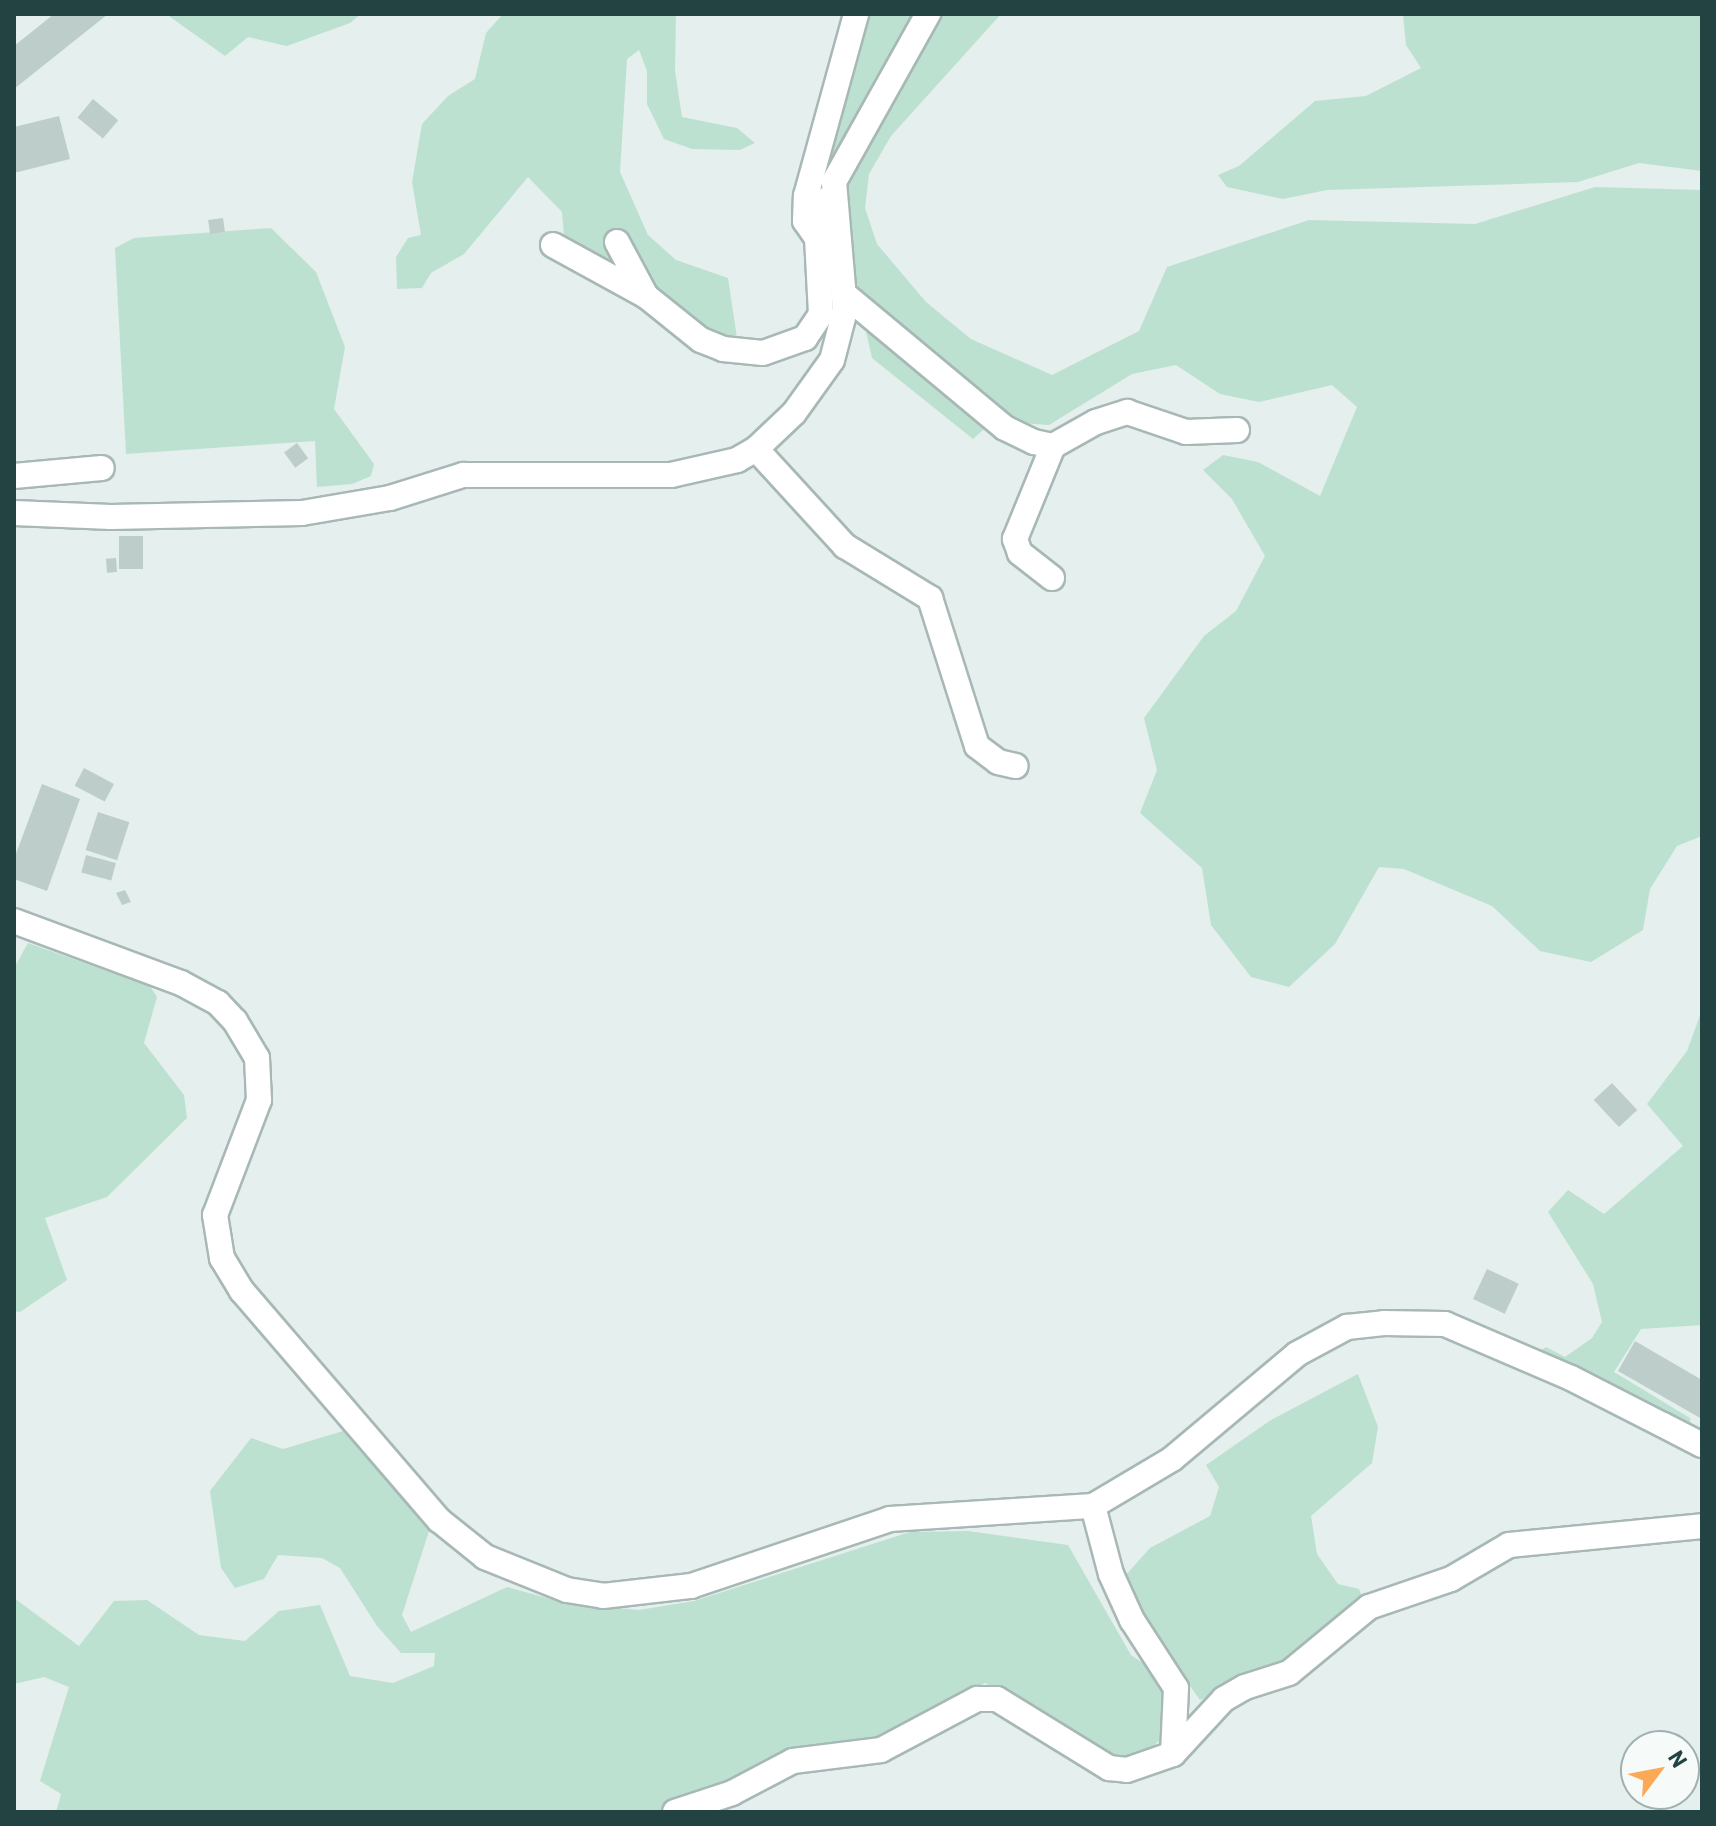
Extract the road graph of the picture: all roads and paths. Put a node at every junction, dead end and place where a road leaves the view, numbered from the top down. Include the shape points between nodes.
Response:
1 (856, 14) edge
2 (928, 14) edge
3 (834, 182) junction
4 (817, 238) junction
5 (617, 242) dead end
6 (553, 245) dead end
7 (844, 294) junction
8 (646, 296) junction
9 (1237, 430) dead end
10 (1053, 446) junction
11 (756, 449) junction
12 (102, 468) dead end
13 (14, 476) edge
14 (14, 513) edge
15 (1052, 578) dead end
16 (1016, 766) dead end
17 (14, 921) edge
18 (1702, 1445) edge
19 (1093, 1506) junction
20 (1702, 1526) edge
21 (1173, 1754) junction
22 (675, 1812) edge

1 - 4 street via 806,196 805,221
2 - 3 street
3 - 4 street
3 - 7 street
4 - 8 street via 821,314 805,338 782,349 739,352 712,345 682,330
5 - 8 street
6 - 8 street
7 - 10 street via 1005,428
7 - 11 street via 841,338 832,360 794,413
9 - 10 street via 1186,432 1127,412
10 - 15 street via 1015,539 1020,553
11 - 14 street via 708,469 671,475 463,475 390,498 302,513
11 - 16 street via 845,546 930,598 977,746 998,762
12 - 13 street
17 - 19 street via 181,983 218,1003 235,1021 257,1058 259,1100 215,1215 222,1258 242,1291 439,1520 485,1557 567,1590 603,1596 653,1592 734,1573 890,1519
18 - 19 street via 1571,1378 1445,1324 1384,1323 1347,1327 1297,1354 1163,1466
19 - 21 street via 1111,1574 1132,1620 1176,1688
20 - 21 street via 1509,1545 1451,1579 1356,1615 1289,1673 1224,1699
21 - 22 street via 1127,1770 1109,1768 997,1699 977,1699 881,1750 793,1761 732,1793

